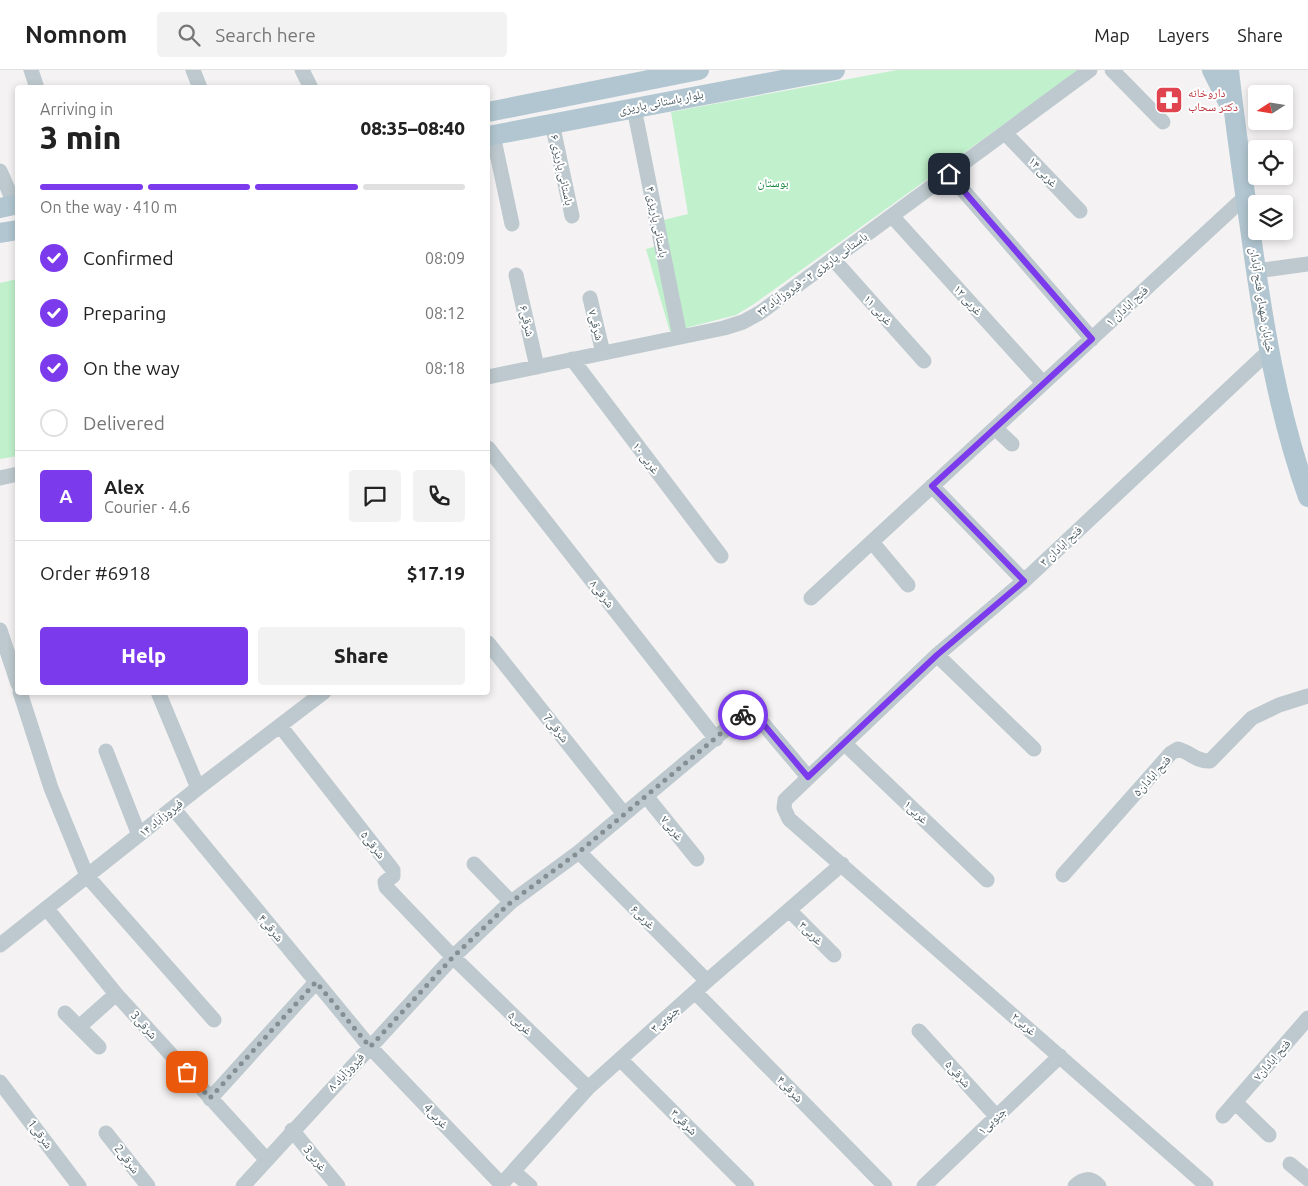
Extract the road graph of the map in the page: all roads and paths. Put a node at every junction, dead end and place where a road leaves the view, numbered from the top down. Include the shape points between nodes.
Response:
1 (31, 70) edge
2 (193, 70) edge
3 (302, 70) edge
4 (699, 70) edge
5 (835, 70) edge
6 (1090, 70) edge
7 (1112, 70) edge
8 (1212, 70) edge
9 (1229, 70) edge
10 (658, 74) edge
11 (36, 85) edge
12 (199, 85) edge
13 (309, 85) edge
14 (634, 108) junction
15 (490, 112) edge
16 (1235, 117) junction
17 (1163, 122) dead end
18 (552, 123) junction
19 (1005, 133) junction
20 (490, 135) edge
21 (0, 171) edge
22 (949, 174) junction
23 (1245, 197) junction
24 (11, 206) edge
25 (1080, 211) dead end
26 (572, 216) dead end
27 (892, 216) junction
28 (512, 224) dead end
29 (15, 231) edge
30 (0, 234) edge
31 (833, 260) junction
32 (1308, 264) edge
33 (1256, 271) junction
34 (516, 275) dead end
35 (590, 298) dead end
36 (680, 337) junction
37 (1092, 339) junction
38 (1269, 351) junction
39 (603, 353) junction
40 (572, 359) junction
41 (924, 361) dead end
42 (537, 366) junction
43 (490, 377) edge
44 (1043, 384) junction
45 (995, 428) junction
46 (1012, 444) dead end
47 (490, 451) edge
48 (15, 475) edge
49 (0, 478) edge
50 (932, 486) junction
51 (1308, 497) edge
52 (872, 542) junction
53 (721, 556) dead end
54 (1024, 581) junction
55 (908, 585) dead end
56 (811, 598) dead end
57 (0, 630) edge
58 (490, 645) edge
59 (937, 655) junction
60 (15, 675) edge
61 (21, 695) edge
62 (159, 695) edge
63 (320, 695) edge
64 (1308, 696) edge
65 (280, 727) junction
66 (716, 739) junction
67 (844, 743) junction
68 (1034, 749) dead end
69 (106, 751) dead end
70 (808, 777) junction
71 (198, 788) junction
72 (646, 796) junction
73 (173, 808) junction
74 (624, 814) junction
75 (139, 835) junction
76 (579, 852) junction
77 (698, 859) dead end
78 (474, 864) dead end
79 (842, 864) junction
80 (87, 876) junction
81 (1063, 876) dead end
82 (987, 880) dead end
83 (511, 902) junction
84 (47, 909) junction
85 (789, 910) junction
86 (1, 941) edge
87 (834, 955) dead end
88 (453, 957) junction
89 (707, 981) junction
90 (316, 982) junction
91 (696, 993) junction
92 (116, 994) junction
93 (65, 1013) dead end
94 (1308, 1018) edge
95 (214, 1020) dead end
96 (79, 1027) junction
97 (919, 1032) dead end
98 (99, 1047) dead end
99 (370, 1047) junction
100 (1060, 1056) junction
101 (620, 1059) junction
102 (0, 1082) edge
103 (588, 1088) junction
104 (210, 1098) junction
105 (1236, 1102) junction
106 (997, 1116) junction
107 (1223, 1116) dead end
108 (292, 1130) junction
109 (106, 1133) dead end
110 (1269, 1134) dead end
111 (266, 1159) junction
112 (1290, 1164) dead end
113 (514, 1172) junction
114 (1308, 1179) edge
115 (740, 1183) edge
116 (933, 1183) edge
117 (1206, 1184) dead end
118 (500, 1185) edge
119 (79, 1186) edge
120 (148, 1186) edge
121 (243, 1186) edge
122 (338, 1186) edge
123 (530, 1186) edge
124 (885, 1186) edge
125 (1075, 1186) edge
126 (1099, 1186) edge

1 - 11 street
2 - 12 street
3 - 13 street
4 - 10 main road, بلوار باستانی پاریزی
5 - 14 main road, بلوار باستانی پاریزی
6 - 19 street, باستانی پاریزی ۲ - فیروزآباد ۲۲
7 - 17 street
8 - 16 main road
9 - 16 main road, خیابان شهدای فتح آبادان
10 - 15 main road, بلوار باستانی پاریزی
14 - 18 main road, بلوار باستانی پاریزی
14 - 36 street, باستانی پاریزی ۴
16 - 23 main road, خیابان شهدای فتح آبادان
18 - 20 main road, بلوار باستانی پاریزی
18 - 26 street, باستانی پاریزی ۶
19 - 22 street, باستانی پاریزی ۲ - فیروزآباد ۲۲
19 - 25 street, غربی ۱۴
20 - 28 street
21 - 24 street
22 - 27 street, باستانی پاریزی ۲ - فیروزآباد ۲۲
22 - 37 street
23 - 33 main road, خیابان شهدای فتح آبادان
23 - 37 street, فتح ابادان ۱
27 - 31 street, باستانی پاریزی ۲ - فیروزآباد ۲۲
27 - 44 street, غربی ۱۲
29 - 30 main road
31 - 36 street, باستانی پاریزی ۲ - فیروزآباد ۲۲ via 761,312 724,328
31 - 41 street, غربی ۱۱
32 - 33 street
33 - 38 main road, خیابان شهدای فتح آبادان
34 - 42 street, شرقی۶
35 - 39 street, شرقی۷
36 - 39 street, باستانی پاریزی ۲ - فیروزآباد ۲۲
37 - 44 street, فتح ابادان ۱
38 - 51 main road, خیابان شهدای فتح آبادان
38 - 54 street, فتح ابادان ۳
39 - 40 street, باستانی پاریزی ۲ - فیروزآباد ۲۲
40 - 42 street, باستانی پاریزی ۲ - فیروزآباد ۲۲
40 - 53 street, غربی ۱۰
42 - 43 street, باستانی پاریزی ۲ - فیروزآباد ۲۲
44 - 45 street, فتح ابادان ۱
45 - 46 street
45 - 50 street, فتح ابادان ۱
47 - 66 street, شرقی۸
48 - 49 street
50 - 52 street, فتح ابادان ۱
50 - 54 street
52 - 55 street
52 - 56 street, فتح ابادان ۱
54 - 59 street, فتح ابادان ۳
57 - 60 street
58 - 74 street, شرقی7
59 - 67 street, فتح ابادان ۳
59 - 68 street
61 - 80 street via 51,788
62 - 71 street
63 - 65 street, فیروزآباد ۱۴
64 - 81 street, فتح ابادان۵ via 1252,718 1210,761 1202,762 1178,749 1171,754
65 - 71 street, فیروزآباد ۱۴
65 - 88 street, شرقی۵ via 392,870 393,876 385,882 386,887
66 - 70 street, فیروزآباد ۸ via 744,714 755,714
66 - 72 street, فیروزآباد ۸
67 - 70 street, فتح ابادان ۳
67 - 82 street, غربی۱
69 - 75 street
70 - 79 street, فتح ابادان ۳ via 785,800 784,808 789,819
71 - 73 street, فیروزآباد ۱۴
72 - 74 street, فیروزآباد ۸
72 - 77 street, غربی۷
73 - 75 street, فیروزآباد ۱۴
73 - 90 street, شرقی۴
74 - 76 street, فیروزآباد ۸
75 - 80 street, فیروزآباد ۱۴
76 - 83 street, فیروزآباد ۸
76 - 89 street, غربی۶
78 - 83 street
79 - 85 street, جنوبی۳
79 - 100 street, غربی۲
80 - 84 street, فیروزآباد ۱۴
80 - 95 street
83 - 88 street, فیروزآباد ۸
84 - 86 street, فیروزآباد ۱۴
84 - 92 street, شرقی3
85 - 87 street, غربی۳
85 - 89 street, جنوبی۳
88 - 99 street, فیروزآباد ۸
88 - 103 street, غربی۵
89 - 91 street, جنوبی۳
90 - 99 street, شرقی۴
90 - 104 street
91 - 101 street, جنوبی۳
91 - 124 street, شرقی۴
92 - 96 street
92 - 104 street, شرقی3
93 - 96 street
94 - 105 street, فتح ابادان۷
96 - 98 street
97 - 106 street, شرقی۵
99 - 108 street, فیروزآباد ۸
99 - 118 street, غربی4
100 - 106 street, جنوبی۱
100 - 117 street, غربی۲
101 - 103 street, جنوبی۳
101 - 115 street, شرقی۳
102 - 119 street, شرقی1
103 - 113 street, جنوبی۳
104 - 111 street, شرقی3
105 - 107 street, فتح ابادان۷
105 - 110 street
106 - 116 street, جنوبی۱
108 - 111 street, فیروزآباد ۸
108 - 122 street, غربی3
109 - 120 street, شرقی2
111 - 121 street, فیروزآباد ۸
112 - 114 street
113 - 118 street, جنوبی۳
113 - 123 street
125 - 126 street via 1080,1180 1088,1179

